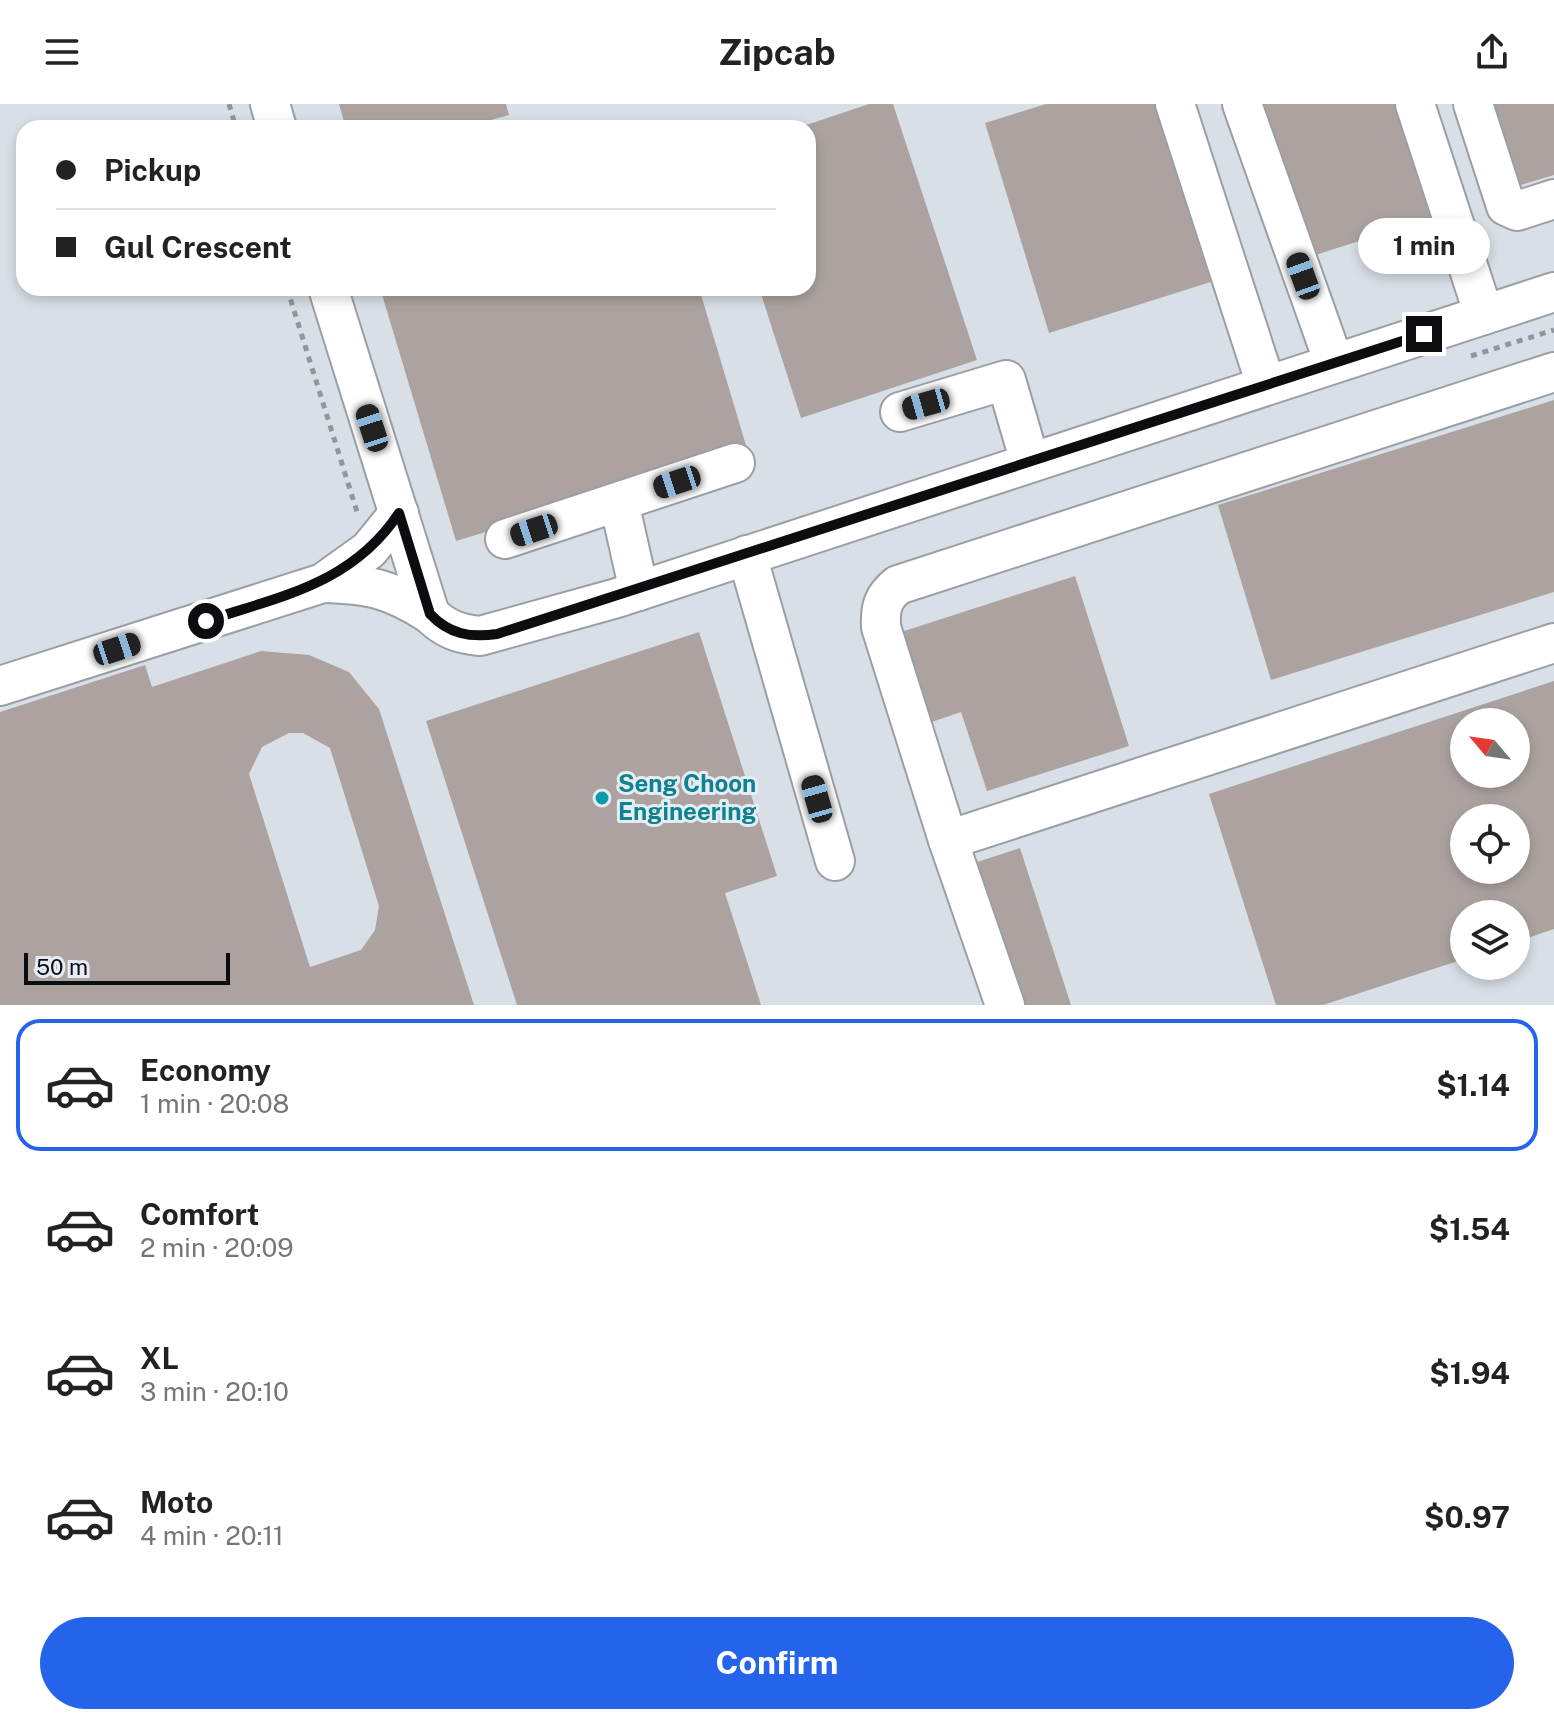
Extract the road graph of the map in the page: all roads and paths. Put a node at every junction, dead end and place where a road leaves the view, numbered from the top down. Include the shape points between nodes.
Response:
1 (1175, 104) edge
2 (1242, 104) edge
3 (1415, 104) edge
4 (1473, 104) edge
5 (1554, 199) edge
6 (1554, 292) edge
7 (331, 296) edge
8 (1484, 315) junction
9 (1334, 363) junction
10 (1554, 372) edge
11 (1266, 385) junction
12 (900, 412) dead end
13 (1030, 462) junction
14 (735, 463) dead end
15 (619, 502) junction
16 (399, 513) junction
17 (505, 539) dead end
18 (747, 555) junction
19 (323, 583) junction
20 (639, 591) junction
21 (430, 614) junction
22 (1554, 643) edge
23 (0, 686) edge
24 (948, 840) junction
25 (835, 861) dead end
26 (1005, 1005) edge

1 - 11 street
2 - 9 street
3 - 8 street
4 - 5 street via 1506,206 1517,211
6 - 8 street
7 - 16 street
8 - 9 street
9 - 11 street
10 - 24 street via 898,585 886,594 881,627
11 - 13 street
12 - 13 street via 1006,380
13 - 18 street
14 - 15 street
15 - 17 street
15 - 20 street
16 - 19 street via 369,550
16 - 21 street
18 - 20 street
18 - 25 street
19 - 21 street via 382,588
19 - 23 street
20 - 21 street via 480,636 460,634
22 - 24 street
24 - 26 street

